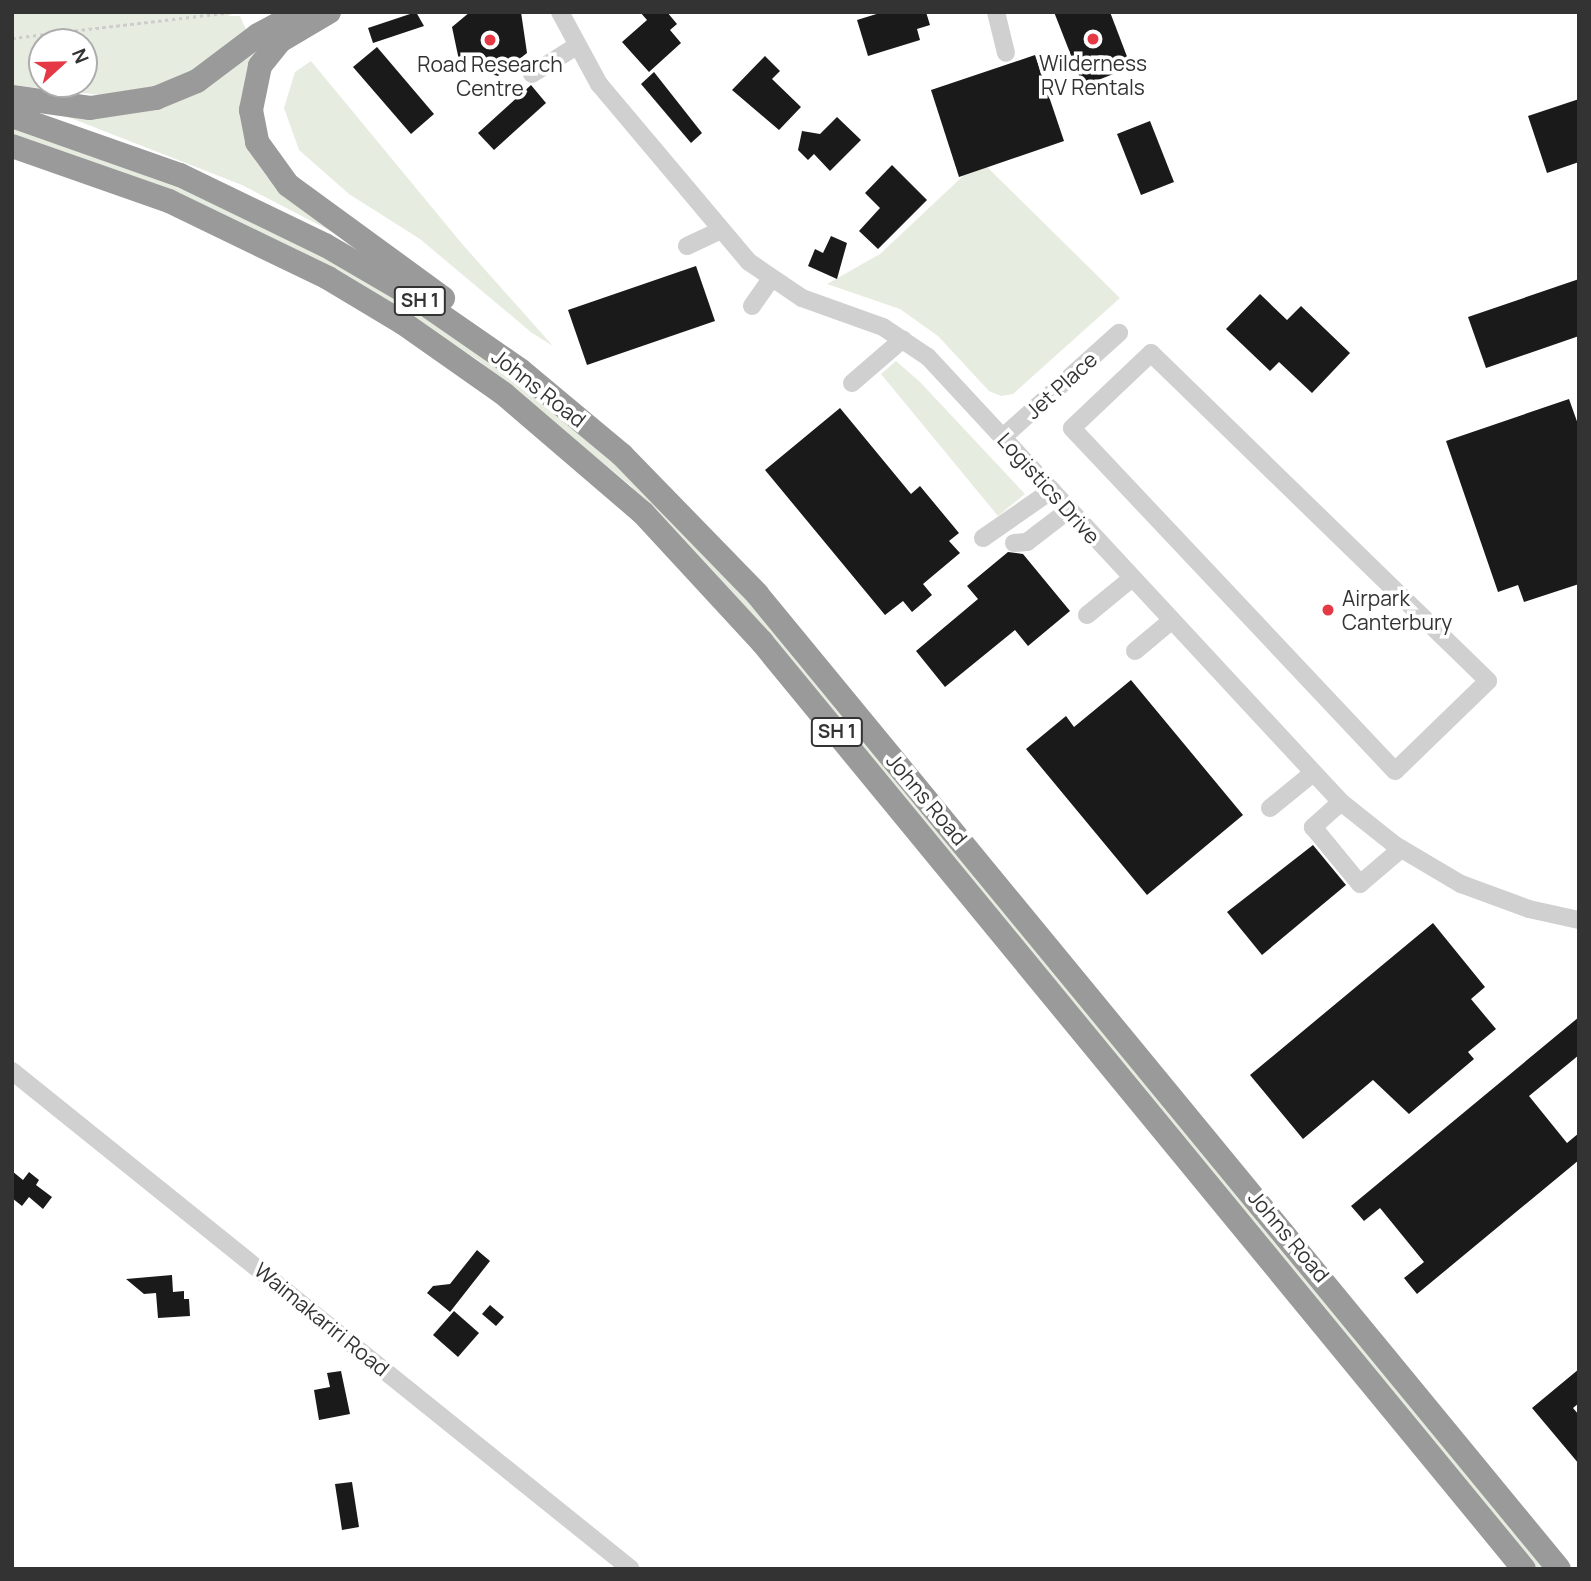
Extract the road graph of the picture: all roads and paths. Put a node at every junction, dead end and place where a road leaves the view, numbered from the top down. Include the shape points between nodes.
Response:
1 (232, 12) edge
2 (301, 12) edge
3 (329, 12) edge
4 (560, 12) edge
5 (996, 12) edge
6 (12, 38) edge
7 (575, 47) junction
8 (1006, 53) dead end
9 (532, 74) dead end
10 (12, 97) edge
11 (12, 116) edge
12 (12, 146) edge
13 (719, 231) junction
14 (687, 246) dead end
15 (770, 280) junction
16 (752, 306) dead end
17 (1119, 332) dead end
18 (903, 339) junction
19 (852, 383) dead end
20 (1072, 428) joint
21 (1003, 437) junction
22 (1052, 490) junction
23 (1070, 509) junction
24 (983, 538) dead end
25 (1014, 543) dead end
26 (1131, 579) junction
27 (757, 594) junction
28 (1087, 615) dead end
29 (1171, 621) junction
30 (1135, 651) dead end
31 (1313, 772) junction
32 (1341, 802) junction
33 (1270, 808) dead end
34 (1401, 849) junction
35 (1579, 920) edge
36 (12, 1071) edge
37 (632, 1569) edge
38 (1524, 1569) edge
39 (1559, 1569) edge

1 - 6 path
2 - 10 highway via 258,35 197,81 156,98 90,108
3 - 27 highway via 280,41 256,76 253,126 277,175 609,426 663,475
4 - 7 street, Logistics Drive
5 - 8 street
7 - 9 street
7 - 13 street, Logistics Drive via 599,84
11 - 27 highway, Johns Road / SH 1 via 215,190 325,244 419,300 578,417 678,508
12 - 38 highway, Johns Road / SH 1 via 169,201 328,278 494,387 643,513 762,642
13 - 14 street
13 - 15 street, Logistics Drive
15 - 16 street
15 - 18 street, Logistics Drive
17 - 21 street, Jet Place
18 - 19 street
18 - 21 street, Logistics Drive via 928,357
20 - 20 street via 1395,771 1488,681 1150,353
21 - 22 street, Logistics Drive
22 - 23 street, Logistics Drive
22 - 24 street
23 - 25 street via 1027,541
23 - 26 street, Logistics Drive
26 - 28 street
26 - 29 street, Logistics Drive
27 - 39 highway, Johns Road / SH 1
29 - 30 street
29 - 31 street, Logistics Drive
31 - 32 street, Logistics Drive
31 - 33 street
32 - 34 street, Logistics Drive
32 - 34 street via 1314,827 1360,884
34 - 35 street, Logistics Drive via 1497,899
36 - 37 street, Waimakariri Road

